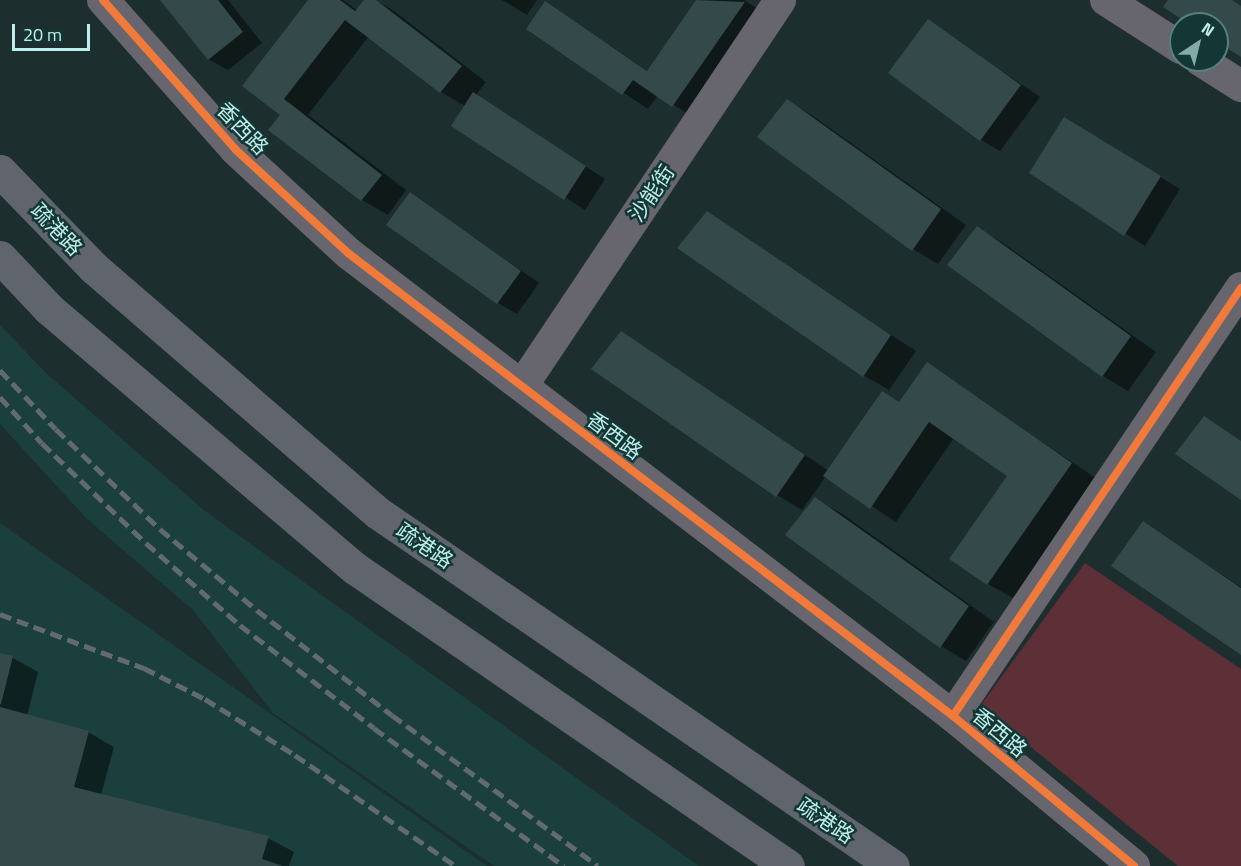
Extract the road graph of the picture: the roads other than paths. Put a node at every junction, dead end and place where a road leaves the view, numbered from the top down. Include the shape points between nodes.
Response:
1 (103, 0) edge
2 (780, 0) edge
3 (1106, 0) edge
4 (1169, 40) edge
5 (1219, 72) edge
6 (1241, 86) edge
7 (0, 171) edge
8 (0, 257) edge
9 (1241, 288) edge
10 (522, 386) junction
11 (953, 716) junction
12 (788, 866) edge
13 (894, 866) edge
14 (1134, 866) edge

1 - 10 street, 香西路 via 244,158 348,252
2 - 10 street, 沙能街
3 - 4 street
5 - 6 street
7 - 13 highway, 疏港路 via 94,268 378,513
8 - 12 highway via 49,309 356,569
9 - 11 street
10 - 11 street, 香西路
11 - 14 street, 香西路

